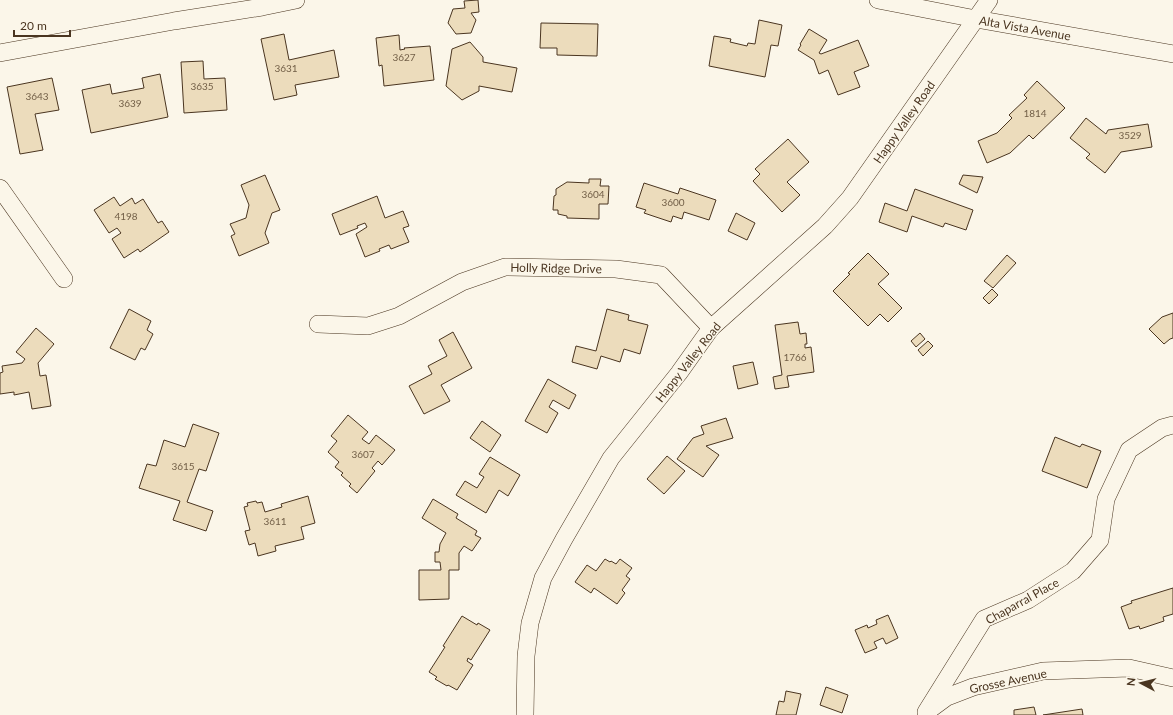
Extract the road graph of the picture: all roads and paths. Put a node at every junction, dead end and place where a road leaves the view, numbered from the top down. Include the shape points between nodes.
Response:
1 (296, 0) edge
2 (878, 0) edge
3 (989, 0) edge
4 (976, 19) junction
5 (0, 53) edge
6 (1173, 54) edge
7 (0, 188) edge
8 (64, 279) dead end
9 (318, 324) dead end
10 (712, 328) junction
11 (1173, 425) edge
12 (1173, 678) edge
13 (924, 714) edge
14 (525, 715) edge

1 - 5 street
2 - 4 street, Alta Vista Avenue
3 - 4 street, Happy Valley Road
4 - 6 street, Alta Vista Avenue
4 - 10 street, Happy Valley Road via 850,198 825,226
7 - 8 street
9 - 10 street, Holly Ridge Drive via 368,326 399,316 462,282 504,267 616,269 661,275
10 - 14 street, Happy Valley Road via 611,458 543,578 530,623 526,656
11 - 13 street, Chaparral Place via 1162,428 1129,450 1106,499 1100,540 1073,571 1028,600 984,619
12 - 13 street, Grosse Avenue via 1128,668 1043,671 972,687 947,697

